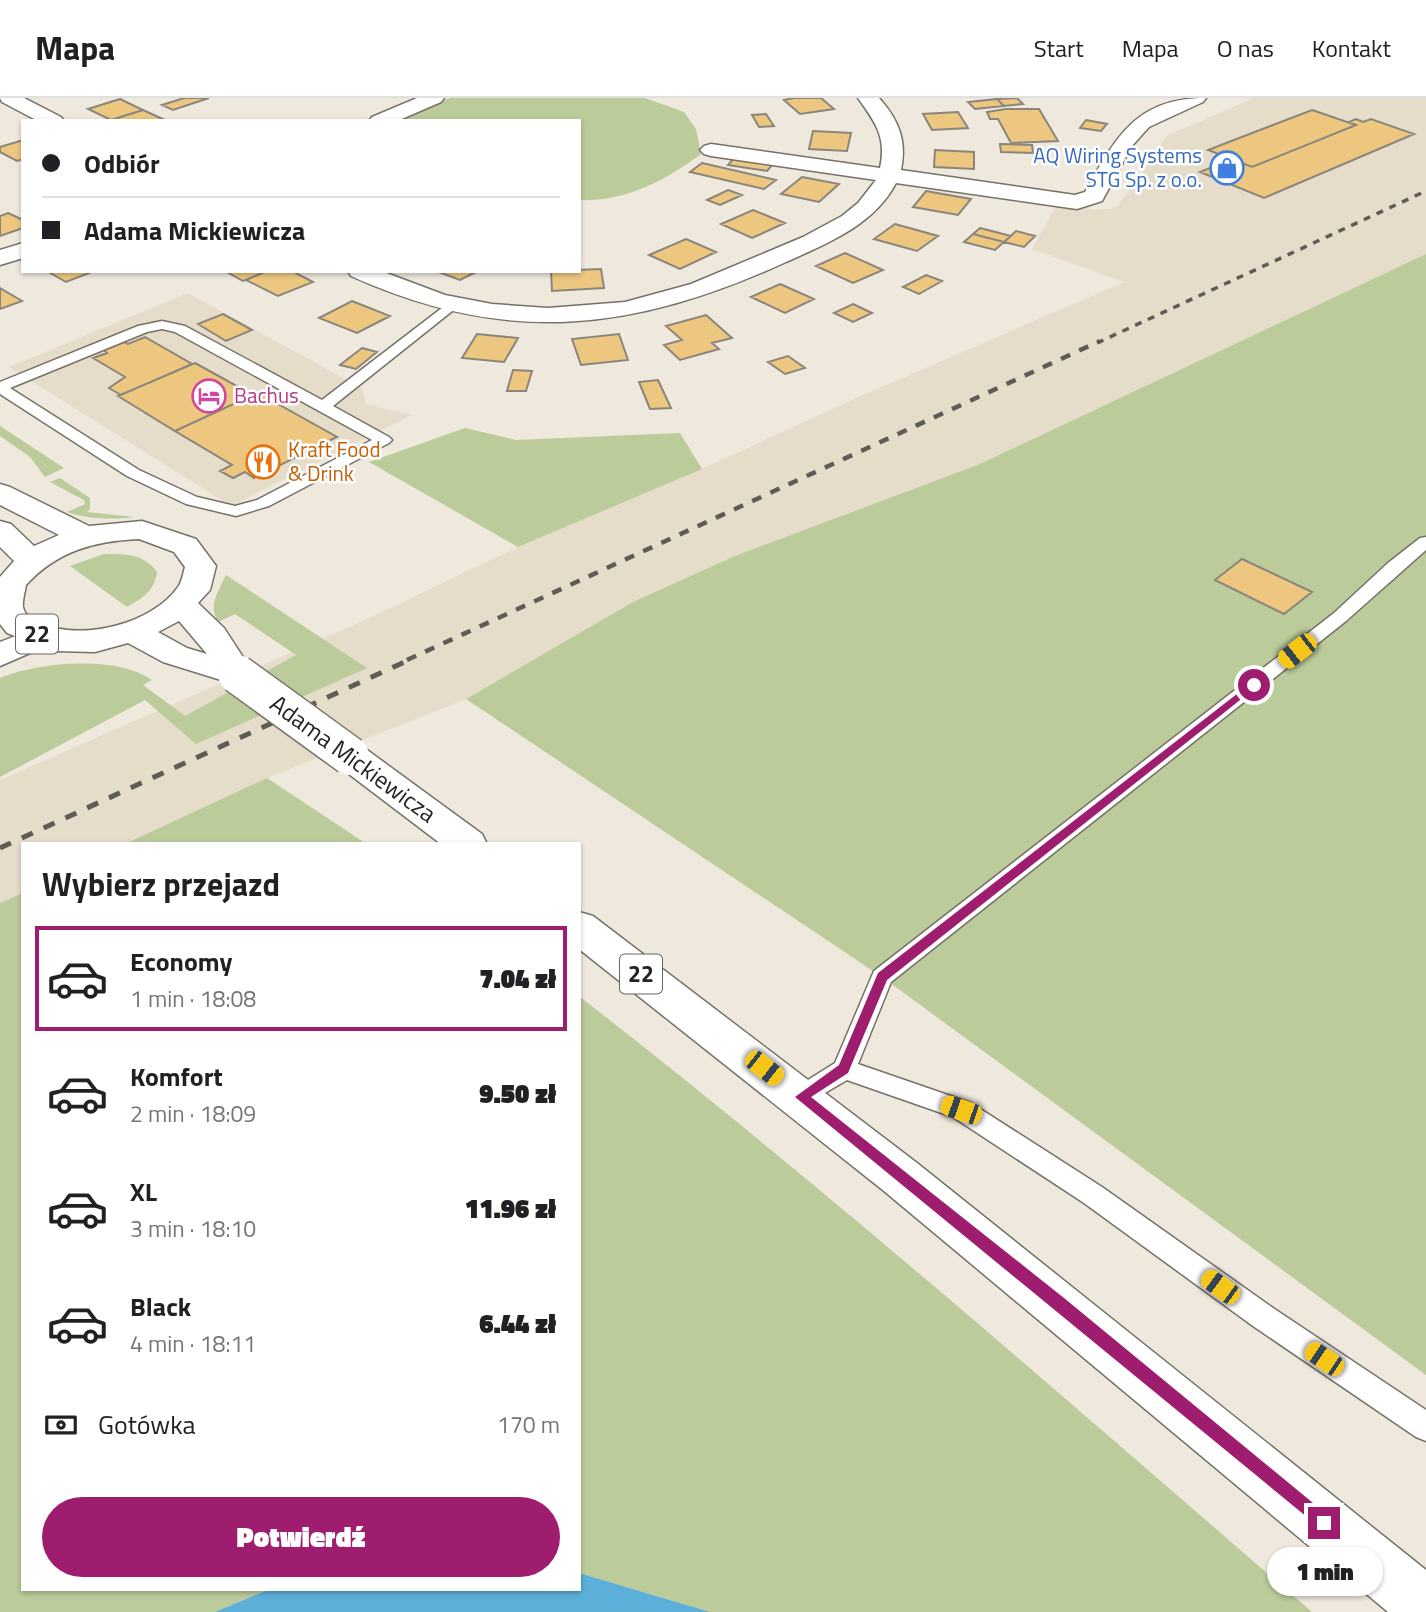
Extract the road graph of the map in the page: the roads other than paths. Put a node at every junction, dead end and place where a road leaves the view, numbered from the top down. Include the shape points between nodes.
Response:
1 (9, 98) edge
2 (433, 98) edge
3 (868, 98) edge
4 (1196, 98) edge
5 (1164, 103) edge
6 (50, 119) edge
7 (384, 119) edge
8 (711, 150) dead end
9 (891, 176) junction
10 (21, 251) edge
11 (0, 258) edge
12 (364, 273) edge
13 (451, 306) junction
14 (0, 388) edge
15 (323, 407) junction
16 (0, 493) edge
17 (0, 530) edge
18 (86, 536) junction
19 (1426, 542) edge
20 (31, 561) junction
21 (182, 605) junction
22 (4, 611) edge
23 (132, 632) junction
24 (41, 636) junction
25 (0, 655) edge
26 (237, 674) junction
27 (465, 842) edge
28 (581, 929) edge
29 (844, 1069) junction
30 (802, 1097) junction
31 (1426, 1427) edge
32 (1426, 1607) edge

1 - 6 street
2 - 7 street
3 - 9 street via 892,133
4 - 5 street
5 - 9 street via 1123,143 1094,196 1077,202
8 - 9 street
9 - 13 street via 866,207 840,227 676,297 575,315 524,315
10 - 11 street
12 - 13 street
13 - 15 lane
14 - 15 lane via 143,329 162,326 180,329
14 - 15 lane via 159,487 192,501 236,511 263,503 384,440
16 - 18 street
17 - 20 street
18 - 20 street, 22
18 - 21 street, 22 via 142,530 185,544 197,556 200,572 195,589
19 - 29 lane via 1340,617 882,977
20 - 22 street, 22 via 10,584
21 - 23 street, 22 via 160,621
21 - 26 street, Adama Mickiewicza via 212,635
22 - 24 street, 22 via 18,625
23 - 24 street, 22 via 84,641
23 - 26 street, Adama Mickiewicza via 176,655
24 - 25 street
26 - 27 street, Adama Mickiewicza, bridge
28 - 30 street, 22
29 - 30 lane
29 - 31 lane via 961,1110 1093,1195
30 - 32 street, 22

